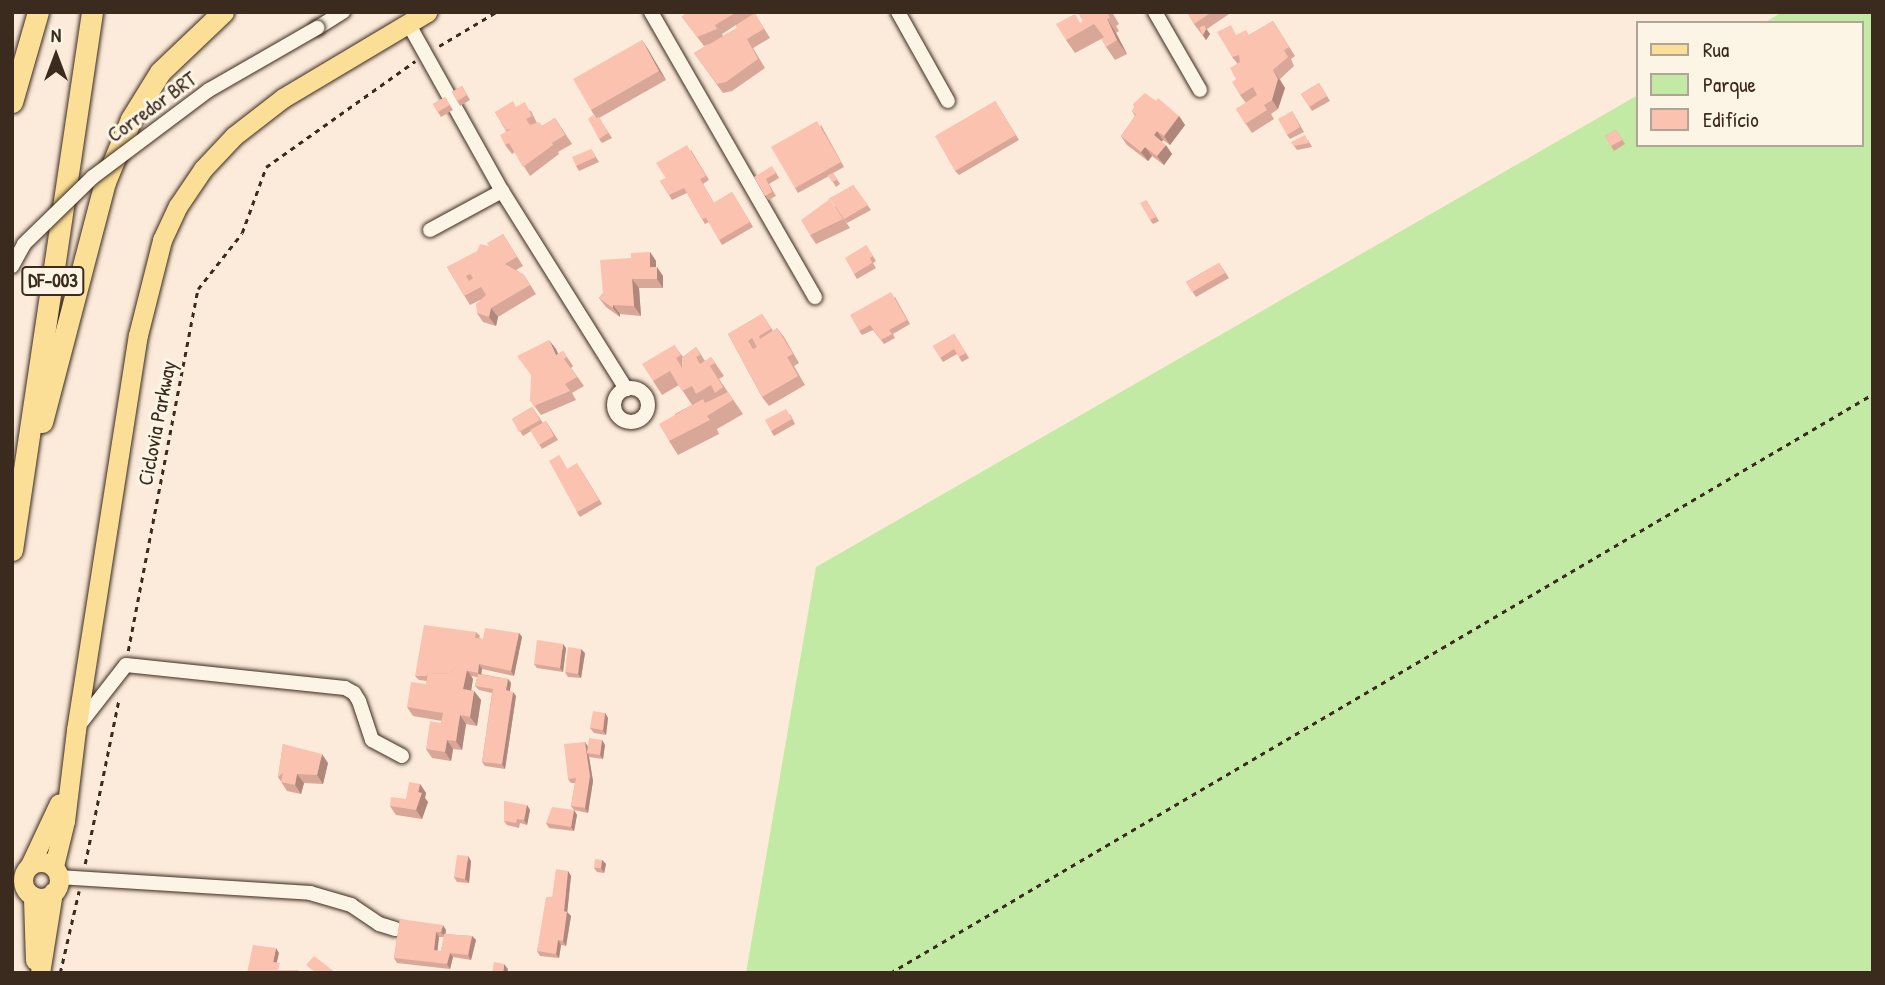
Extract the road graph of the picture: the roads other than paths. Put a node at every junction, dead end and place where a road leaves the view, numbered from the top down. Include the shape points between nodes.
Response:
1 (38, 12) edge
2 (92, 12) edge
3 (223, 12) edge
4 (343, 12) edge
5 (427, 12) edge
6 (651, 12) edge
7 (898, 12) edge
8 (1155, 12) edge
9 (408, 23) junction
10 (1200, 90) dead end
11 (948, 101) dead end
12 (12, 102) edge
13 (502, 191) junction
14 (430, 230) dead end
15 (12, 267) edge
16 (815, 296) dead end
17 (625, 389) dead end
18 (25, 467) junction
19 (12, 550) edge
20 (76, 730) junction
21 (402, 756) dead end
22 (69, 783) junction
23 (30, 865) junction
24 (55, 878) junction
25 (33, 898) junction
26 (395, 929) edge
27 (38, 973) edge

1 - 12 highway
2 - 18 highway, DF-003
3 - 18 highway via 160,72 131,119 105,183 47,411
4 - 15 street, Corredor BRT, bridge via 209,90 93,177 24,244
5 - 9 main road
6 - 16 street
7 - 11 street
8 - 10 street
9 - 13 street
9 - 20 main road via 283,98 234,136 203,169 173,217 148,285 138,335
13 - 14 street
13 - 17 street
18 - 19 highway, DF-003
20 - 21 street via 126,665 345,688 355,692 372,740
20 - 22 main road
22 - 23 main road
22 - 24 main road
23 - 24 main road via 47,861
23 - 25 main road via 25,885
24 - 25 main road via 49,898
24 - 26 street via 82,876 310,893 351,905
24 - 27 main road
25 - 27 main road

